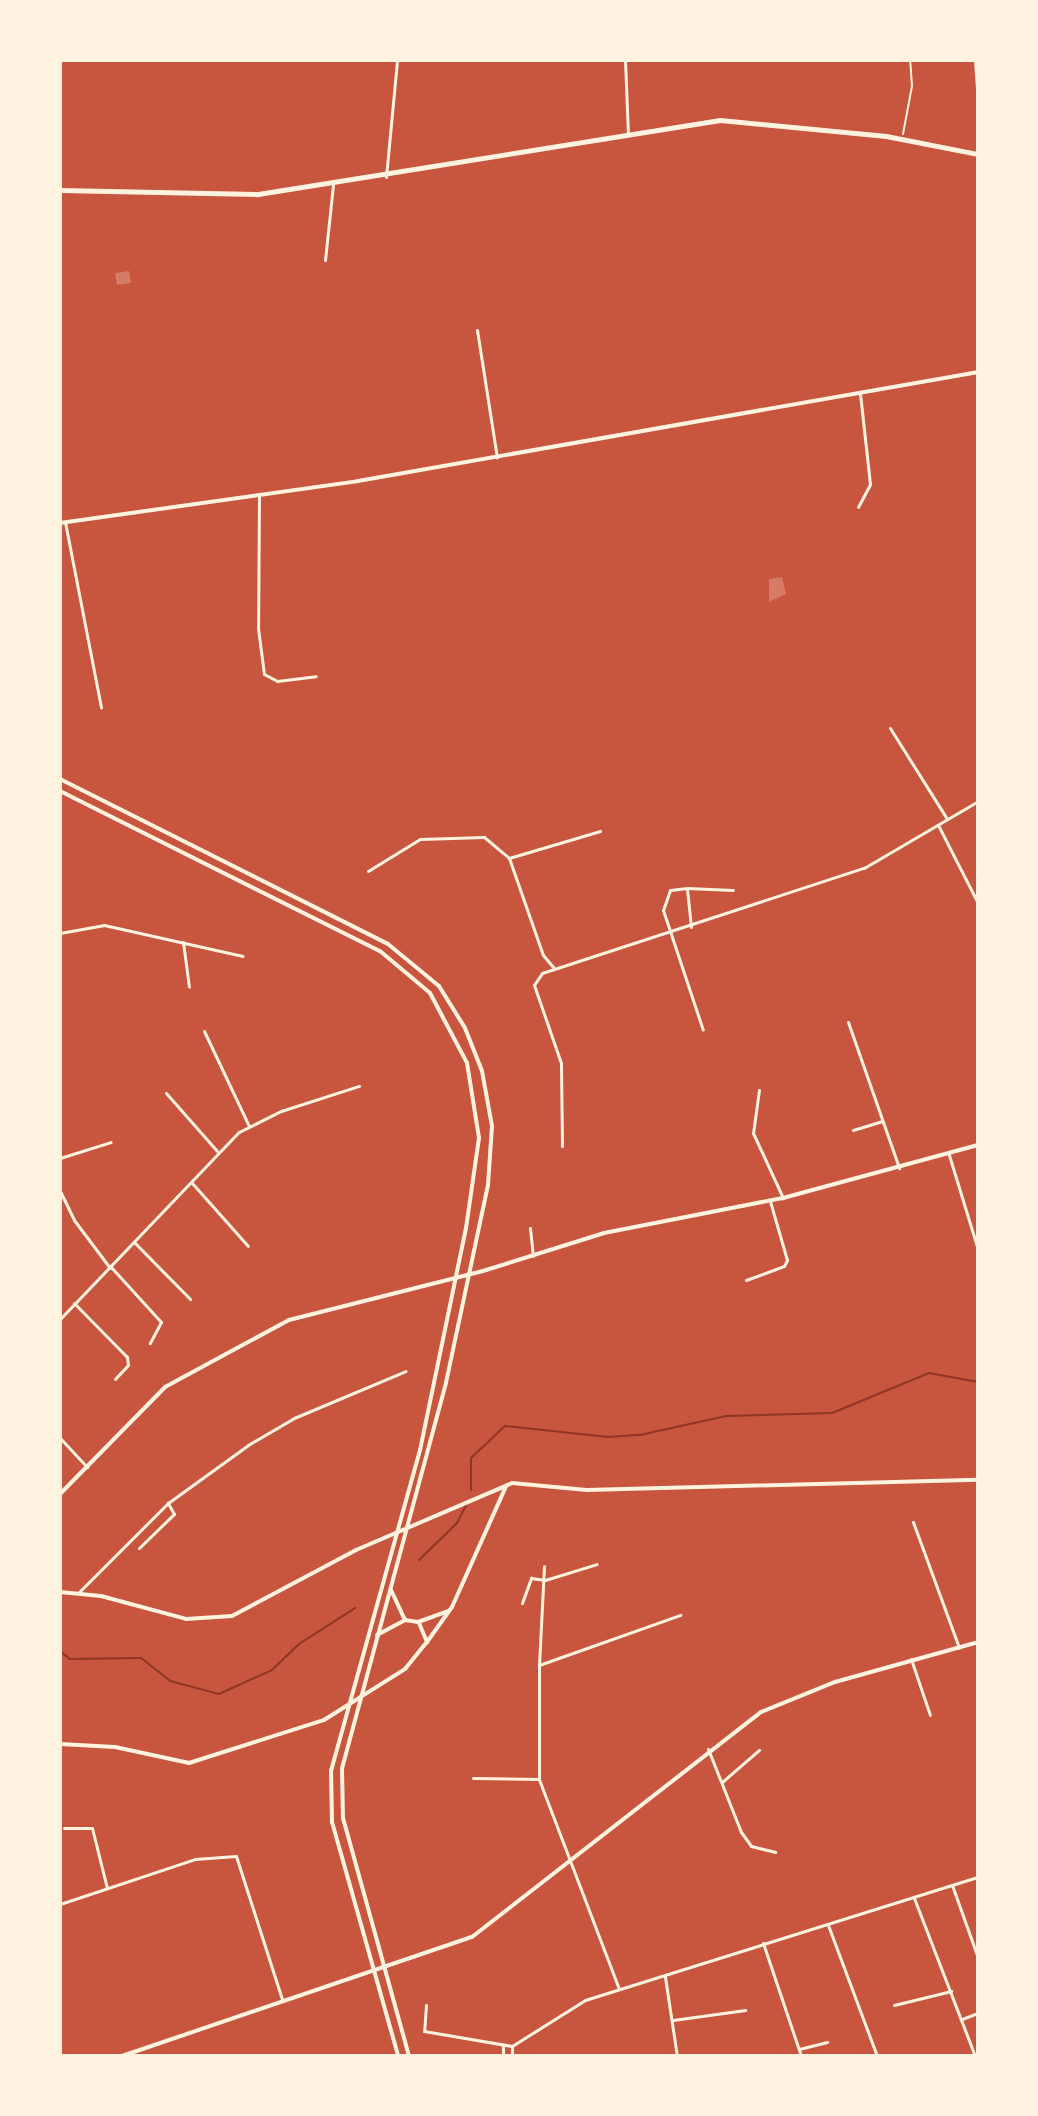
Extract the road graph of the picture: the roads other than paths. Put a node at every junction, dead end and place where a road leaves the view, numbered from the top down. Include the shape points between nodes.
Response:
1 (397, 60) edge
2 (625, 60) edge
3 (975, 60) edge
4 (978, 99) edge
5 (628, 135) junction
6 (978, 154) edge
7 (386, 177) junction
8 (333, 185) junction
9 (60, 190) edge
10 (325, 260) dead end
11 (477, 330) dead end
12 (978, 372) edge
13 (860, 393) junction
14 (497, 458) junction
15 (259, 495) junction
16 (858, 507) dead end
17 (62, 522) edge
18 (316, 676) dead end
19 (101, 708) dead end
20 (890, 728) dead end
21 (60, 779) edge
22 (60, 791) edge
23 (978, 801) edge
24 (947, 819) junction
25 (938, 825) junction
26 (600, 831) dead end
27 (509, 858) junction
28 (368, 871) dead end
29 (687, 888) junction
30 (733, 890) dead end
31 (978, 903) edge
32 (691, 927) junction
33 (667, 932) junction
34 (60, 933) edge
35 (183, 942) junction
36 (243, 956) dead end
37 (553, 967) junction
38 (189, 987) dead end
39 (848, 1022) dead end
40 (703, 1030) dead end
41 (204, 1031) dead end
42 (359, 1086) dead end
43 (759, 1090) dead end
44 (166, 1093) dead end
45 (882, 1121) junction
46 (249, 1126) junction
47 (853, 1130) dead end
48 (111, 1142) dead end
49 (978, 1145) edge
50 (562, 1146) dead end
51 (217, 1151) junction
52 (949, 1155) junction
53 (60, 1158) edge
54 (899, 1168) junction
55 (192, 1183) junction
56 (60, 1191) edge
57 (783, 1198) junction
58 (770, 1201) junction
59 (530, 1228) dead end
60 (133, 1242) junction
61 (248, 1246) dead end
62 (978, 1250) edge
63 (533, 1256) junction
64 (110, 1268) junction
65 (746, 1280) dead end
66 (190, 1299) dead end
67 (74, 1303) junction
68 (60, 1319) edge
69 (150, 1343) dead end
70 (406, 1371) dead end
71 (115, 1379) dead end
72 (60, 1438) edge
73 (87, 1467) junction
74 (978, 1480) edge
75 (507, 1483) junction
76 (60, 1494) edge
77 (168, 1503) junction
78 (913, 1522) dead end
79 (139, 1548) dead end
80 (597, 1564) dead end
81 (544, 1566) dead end
82 (545, 1580) junction
83 (390, 1589) junction
84 (60, 1592) edge
85 (78, 1593) junction
86 (522, 1603) dead end
87 (448, 1611) junction
88 (680, 1615) dead end
89 (405, 1620) junction
90 (418, 1622) junction
91 (377, 1635) junction
92 (427, 1642) junction
93 (978, 1642) edge
94 (959, 1648) junction
95 (911, 1659) junction
96 (539, 1665) junction
97 (930, 1715) dead end
98 (60, 1744) edge
99 (708, 1749) junction
100 (759, 1750) dead end
101 (473, 1778) dead end
102 (539, 1779) junction
103 (722, 1782) junction
104 (64, 1828) dead end
105 (775, 1852) dead end
106 (571, 1861) junction
107 (978, 1877) edge
108 (952, 1885) junction
109 (107, 1888) junction
110 (914, 1898) junction
111 (60, 1904) edge
112 (828, 1925) junction
113 (763, 1943) junction
114 (978, 1958) edge
115 (664, 1975) junction
116 (619, 1989) junction
117 (951, 1991) junction
118 (282, 1999) junction
119 (426, 2005) dead end
120 (894, 2005) dead end
121 (745, 2010) dead end
122 (978, 2013) edge
123 (962, 2019) junction
124 (673, 2020) junction
125 (827, 2042) dead end
126 (508, 2046) junction
127 (799, 2049) junction
128 (122, 2056) edge
129 (398, 2056) edge
130 (409, 2056) edge
131 (503, 2056) edge
132 (512, 2056) edge
133 (677, 2056) edge
134 (801, 2056) edge
135 (877, 2056) edge
136 (975, 2056) edge

1 - 7 street
2 - 5 street
3 - 4 street
5 - 6 main road via 738,120 902,139
5 - 7 main road
7 - 8 main road
8 - 9 main road via 214,196
8 - 10 street
11 - 14 street
12 - 13 main road
13 - 14 main road
13 - 16 street via 870,484
14 - 15 main road
15 - 17 main road
15 - 18 street via 258,628 264,674 277,681
17 - 19 street
20 - 24 street
21 - 83 main road via 388,944 439,986 465,1028 487,1091 492,1152 446,1383
22 - 129 main road via 380,951 430,993 458,1038 476,1096 476,1175 441,1357 331,1770 332,1822
23 - 24 street
24 - 25 street
25 - 31 street
25 - 32 street via 864,868
26 - 27 street
27 - 28 street via 484,837 420,839
27 - 37 street via 543,955
29 - 30 street
29 - 32 street
29 - 33 street via 665,895
32 - 33 street
33 - 37 street
33 - 40 street
34 - 35 street via 104,925
35 - 36 street
35 - 38 street
37 - 50 street via 534,985 561,1063
39 - 45 street
41 - 46 street
42 - 46 street
43 - 57 street via 753,1133
44 - 51 street
45 - 47 street
45 - 54 street
46 - 51 street
48 - 53 street
49 - 52 main road
51 - 55 street
52 - 54 main road
52 - 62 street
54 - 57 main road
55 - 60 street
55 - 61 street
56 - 64 street
57 - 58 main road
58 - 63 main road via 617,1230
58 - 65 street via 787,1260 784,1266
59 - 63 street
60 - 64 street
60 - 66 street
63 - 73 main road via 312,1313 254,1335 165,1387
64 - 67 street
64 - 69 street via 161,1322
67 - 68 street
67 - 71 street via 127,1357 128,1365
70 - 77 street via 270,1430
72 - 73 street
73 - 76 main road
74 - 75 main road via 587,1490
75 - 85 main road via 356,1550 267,1602 232,1616 186,1619
75 - 87 main road
77 - 79 street via 174,1514
77 - 85 street
78 - 94 street
80 - 82 street
81 - 82 street
82 - 86 street via 528,1581
82 - 96 street
83 - 89 main road
83 - 91 main road
84 - 85 main road
87 - 90 main road
87 - 92 main road
88 - 96 street
89 - 90 main road
89 - 91 main road
90 - 92 main road
91 - 130 main road via 342,1768 343,1818
92 - 98 main road via 405,1669 324,1720 228,1753 176,1763 115,1747
93 - 94 main road
94 - 95 main road
95 - 97 street
95 - 99 main road via 775,1705
96 - 102 street
99 - 103 street
99 - 106 main road
100 - 103 street
101 - 102 street
102 - 106 street
103 - 105 street via 746,1839 765,1853
104 - 109 street via 92,1828
106 - 116 street
106 - 118 main road via 472,1937
107 - 108 street
108 - 110 street
108 - 114 street
109 - 111 street
109 - 118 street via 207,1856 236,1856
110 - 112 street
110 - 117 street
112 - 113 street
112 - 135 street
113 - 115 street
113 - 127 street
115 - 116 street
115 - 124 street
116 - 126 street via 563,2011
117 - 120 street
117 - 123 street
118 - 128 main road
119 - 126 street via 424,2031
121 - 124 street
122 - 123 street
123 - 136 street
124 - 133 street
125 - 127 street
126 - 131 street
126 - 132 street
127 - 134 street

